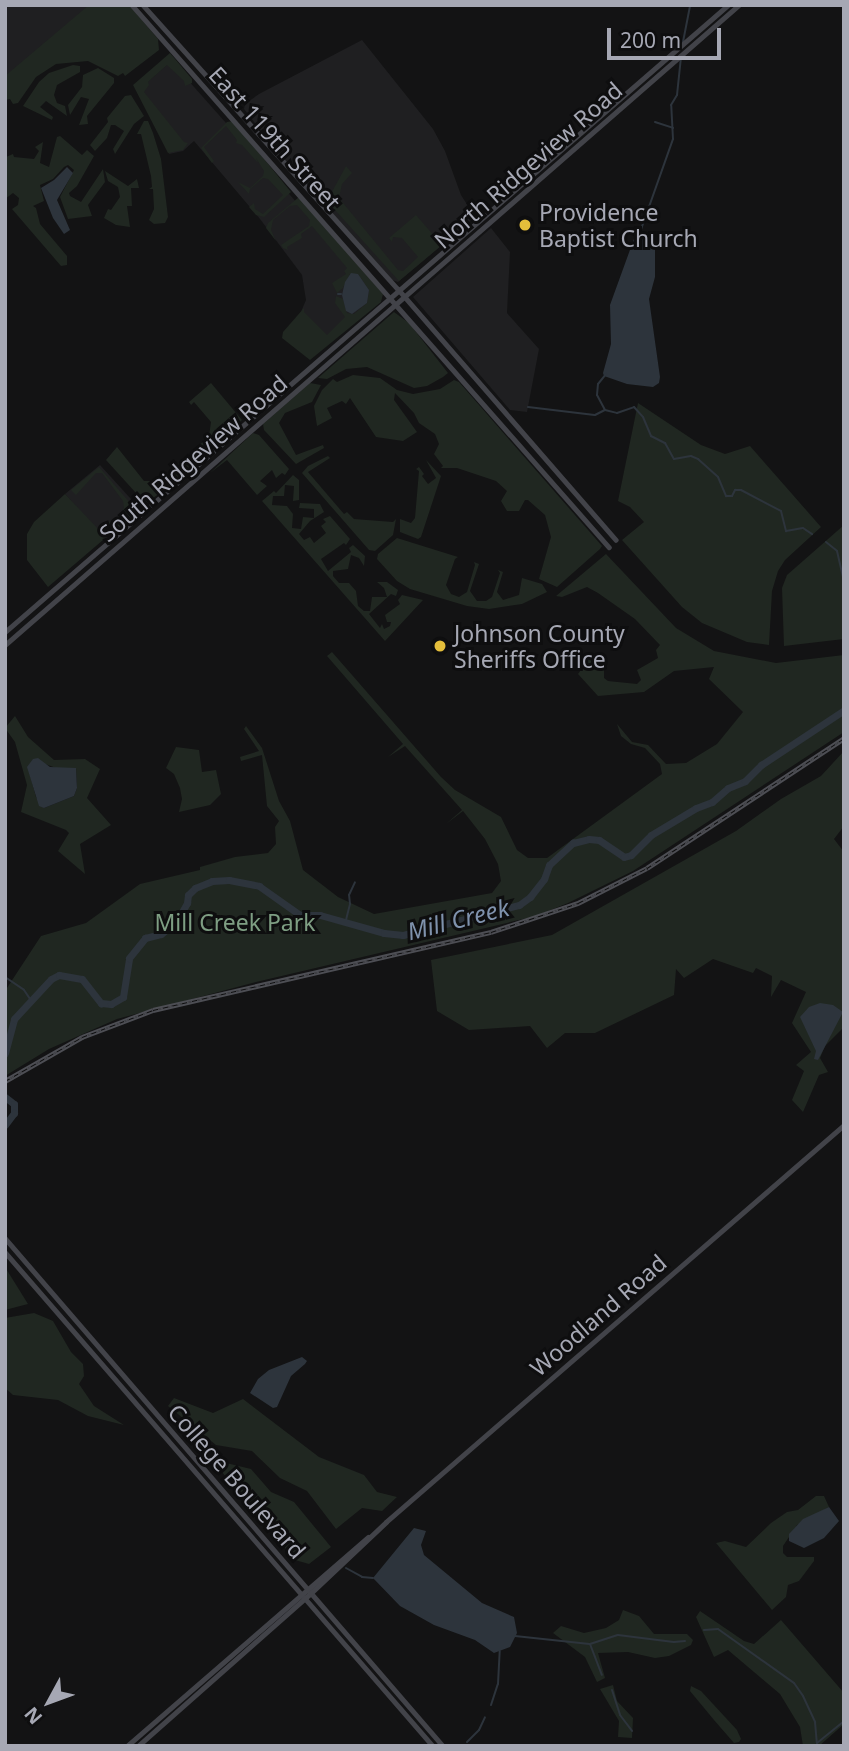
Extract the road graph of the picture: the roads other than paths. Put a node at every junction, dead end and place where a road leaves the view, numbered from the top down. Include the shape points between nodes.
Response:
1 (132, 5) edge
2 (143, 5) edge
3 (728, 5) edge
4 (739, 5) edge
5 (398, 289) junction
6 (391, 295) junction
7 (404, 296) junction
8 (397, 303) junction
9 (616, 540) dead end
10 (609, 547) dead end
11 (5, 632) edge
12 (5, 645) edge
13 (844, 1125) edge
14 (5, 1238) edge
15 (5, 1252) edge
16 (374, 1533) junction
17 (307, 1588) junction
18 (311, 1593) junction
19 (300, 1594) junction
20 (305, 1599) junction
21 (127, 1746) edge
22 (138, 1746) edge
23 (433, 1746) edge
24 (443, 1746) edge

1 - 6 main road, East 119th Street
2 - 5 main road, East 119th Street
3 - 5 main road, North Ridgeview Road
4 - 7 main road, North Ridgeview Road
5 - 6 main road, South Ridgeview Road
5 - 7 main road, East 119th Street
6 - 8 main road, East 119th Street
6 - 11 main road, South Ridgeview Road
7 - 8 main road, South Ridgeview Road
7 - 9 main road
8 - 10 main road
8 - 12 main road, South Ridgeview Road
13 - 16 main road, Woodland Road
14 - 17 main road, College Boulevard
15 - 19 main road, College Boulevard
16 - 17 main road, Woodland Road
16 - 18 main road, Woodland Road
17 - 18 main road, College Boulevard
17 - 19 main road, Woodland Road
18 - 20 main road, Woodland Road
18 - 24 main road, College Boulevard
19 - 20 main road, College Boulevard
19 - 21 main road, Woodland Road
20 - 22 main road, Woodland Road
20 - 23 main road, College Boulevard

